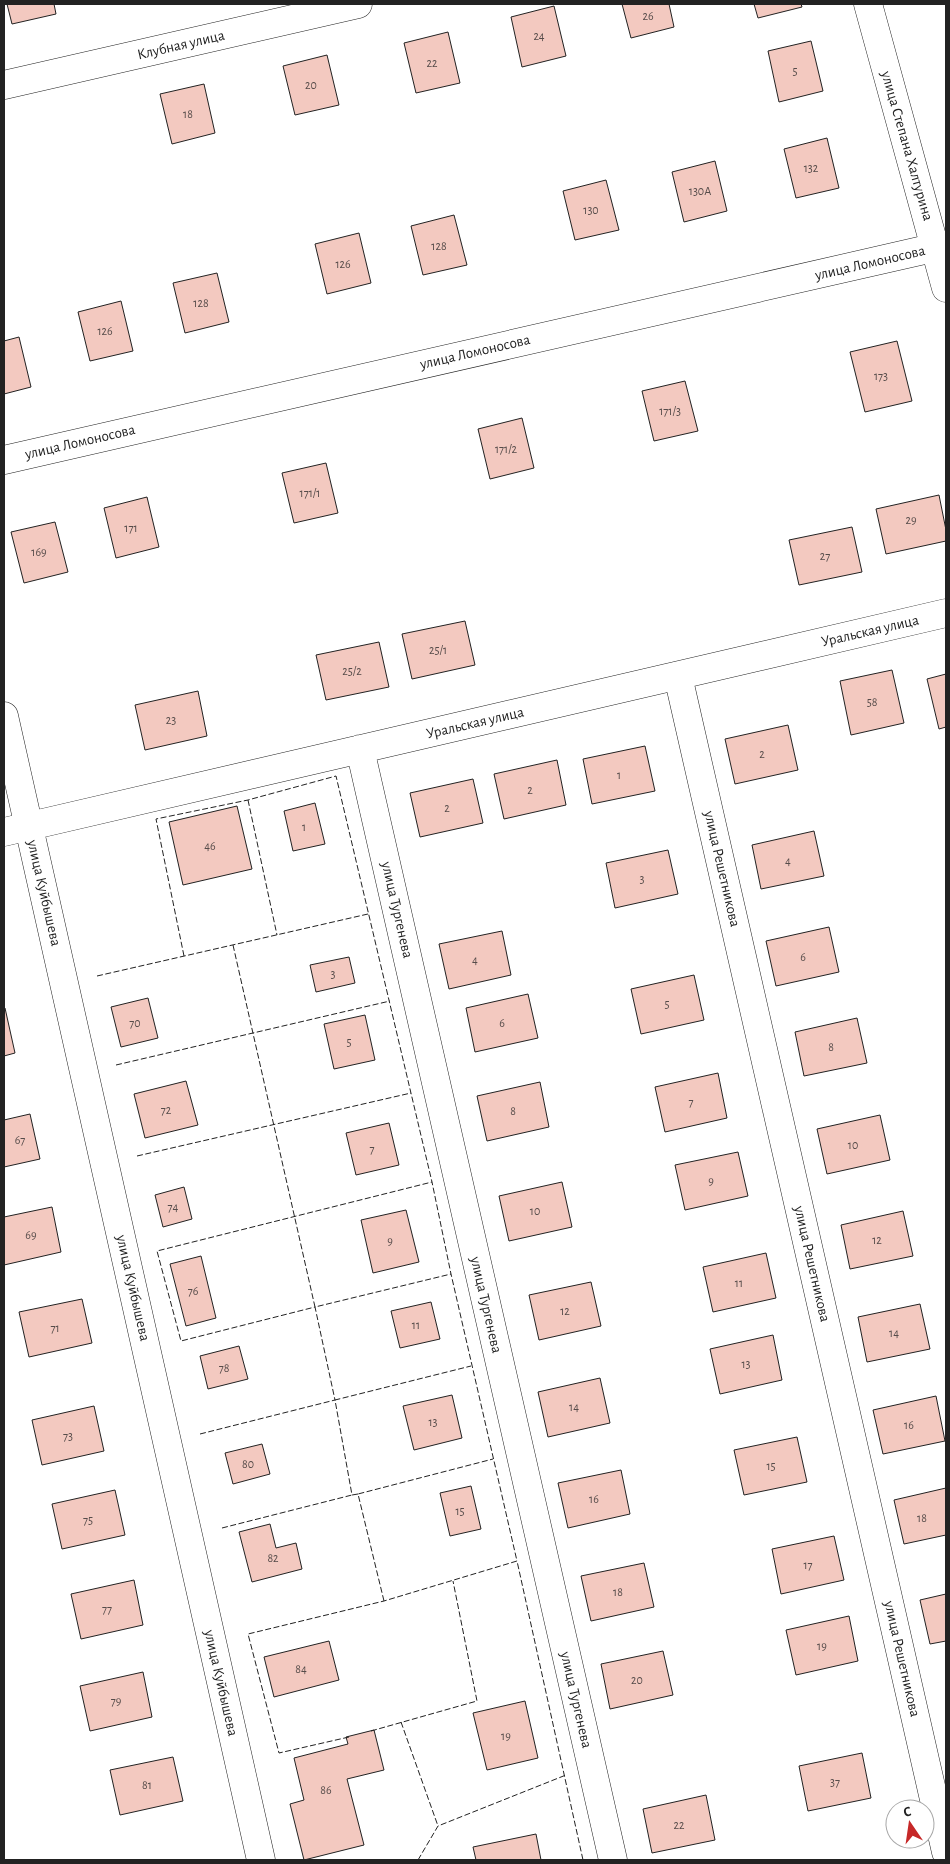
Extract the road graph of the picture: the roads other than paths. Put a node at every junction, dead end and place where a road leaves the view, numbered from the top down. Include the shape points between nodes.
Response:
1 (358, 4) edge
2 (868, 4) edge
3 (4, 85) edge
4 (941, 246) edge
5 (946, 288) edge
6 (4, 460) edge
7 (946, 613) edge
8 (678, 676) junction
9 (4, 716) edge
10 (360, 749) junction
11 (16, 829) edge
12 (946, 1853) edge
13 (261, 1860) edge
14 (613, 1860) edge
15 (925, 1860) edge

1 - 3 street, Клубная улица
2 - 4 street, улица Степана Халтурина
4 - 5 street, улица Степана Халтурина
4 - 6 street, улица Ломоносова
7 - 8 street, Уральская улица
8 - 10 street, Уральская улица
8 - 12 street, улица Решетникова
9 - 11 street, улица Куйбышева
10 - 11 street, Уральская улица
10 - 14 street, улица Тургенева
11 - 13 street, улица Куйбышева
12 - 15 street

